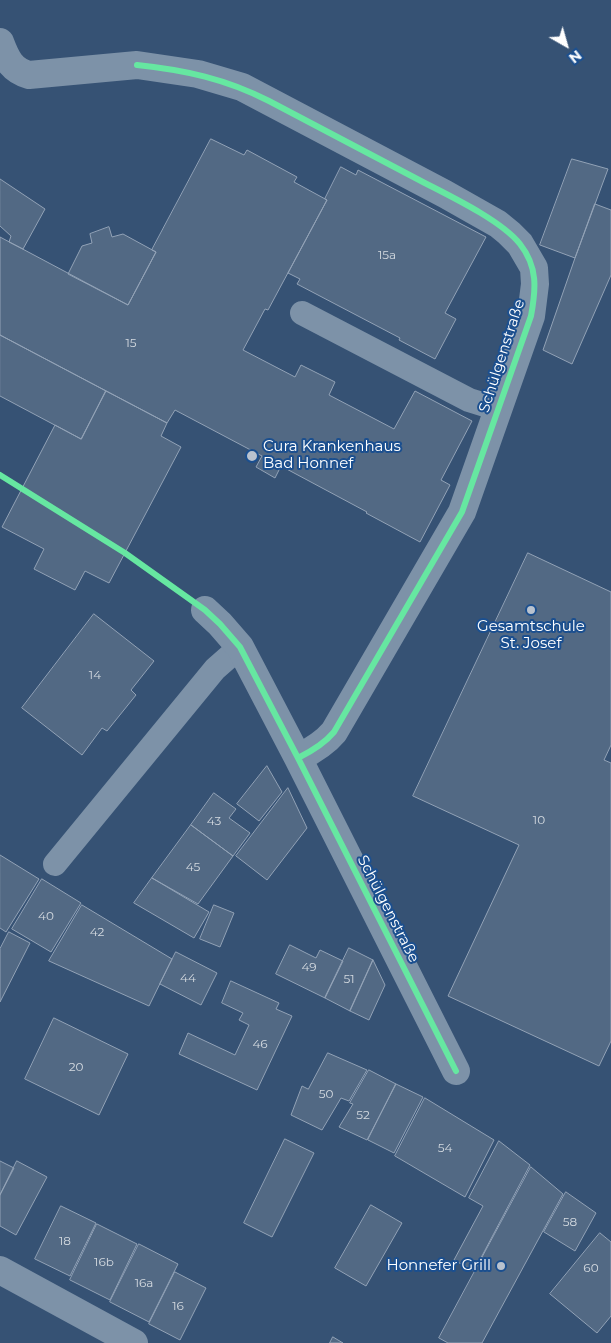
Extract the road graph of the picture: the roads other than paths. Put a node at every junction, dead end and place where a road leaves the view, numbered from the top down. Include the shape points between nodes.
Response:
1 (0, 42) edge
2 (302, 313) dead end
3 (498, 409) junction
4 (205, 610) dead end
5 (240, 647) junction
6 (298, 758) junction
7 (55, 864) dead end
8 (456, 1071) dead end
9 (0, 1270) edge
10 (134, 1343) edge

1 - 3 street, Schülgenstraße via 10,64 29,75 138,65 198,74 242,87 498,224 528,256 534,268 535,284 531,316
2 - 3 lane via 469,400
3 - 6 street, Schülgenstraße via 462,512 334,732 315,749
4 - 5 street, Schülgenstraße
5 - 6 street, Schülgenstraße
5 - 7 lane via 215,669
6 - 8 street, Schülgenstraße
9 - 10 street

